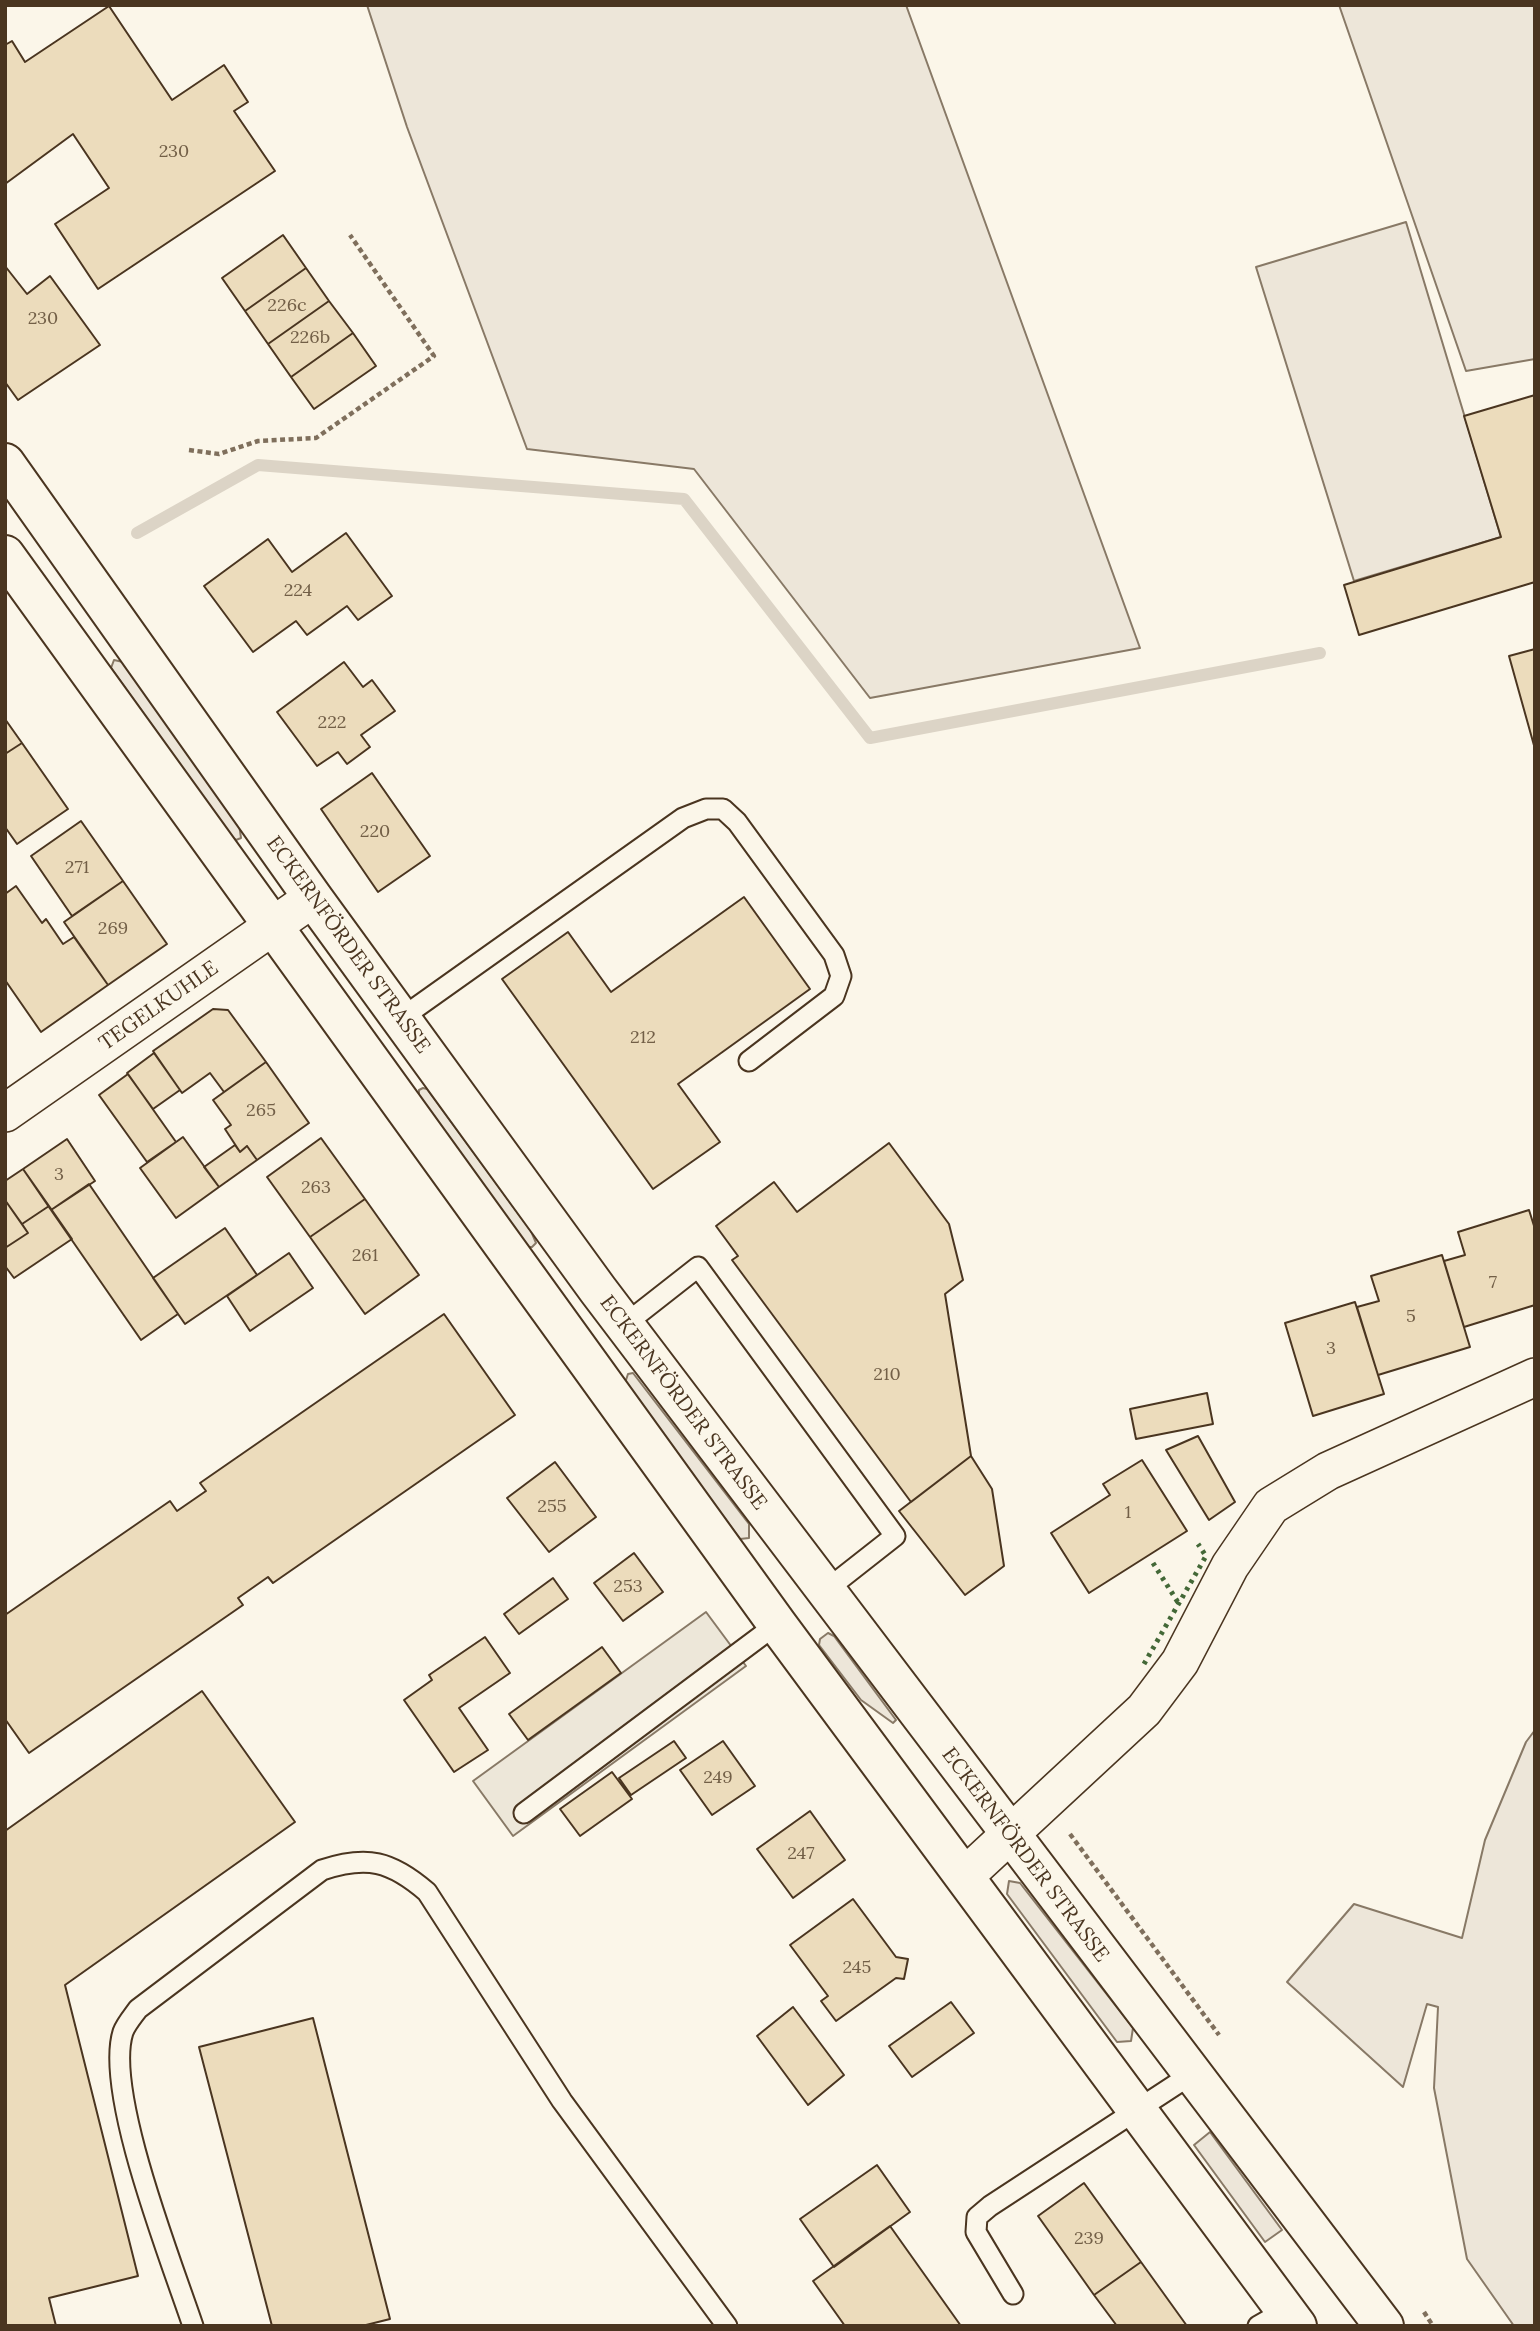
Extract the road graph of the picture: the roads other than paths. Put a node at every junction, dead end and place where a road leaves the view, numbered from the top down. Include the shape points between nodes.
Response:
1 (5, 463) edge
2 (5, 555) edge
3 (313, 898) junction
4 (272, 927) junction
5 (400, 1018) junction
6 (748, 1062) dead end
7 (5, 1113) edge
8 (624, 1325) junction
9 (1535, 1377) edge
10 (825, 1591) junction
11 (777, 1624) junction
12 (524, 1813) dead end
13 (1010, 1836) junction
14 (965, 1876) junction
15 (1192, 2074) junction
16 (1136, 2109) junction
17 (1013, 2294) dead end
18 (1275, 2316) edge
19 (193, 2326) edge
20 (727, 2326) edge
21 (1384, 2326) edge

1 - 3 main road, ECKERNFÖRDER STRASSE
2 - 4 main road
3 - 4 street, TEGELKUHLE
3 - 5 main road, ECKERNFÖRDER STRASSE
4 - 7 street, TEGELKUHLE
4 - 11 main road
5 - 6 lane via 683,818 706,809 723,809 834,956 841,976 834,996
5 - 8 main road, ECKERNFÖRDER STRASSE
8 - 10 main road, ECKERNFÖRDER STRASSE
8 - 10 lane via 698,1267 895,1536
9 - 13 street via 1328,1471 1271,1506 1230,1566 1190,1646 1161,1689
10 - 13 main road, ECKERNFÖRDER STRASSE
11 - 12 lane
11 - 14 main road
13 - 14 street
13 - 15 main road, ECKERNFÖRDER STRASSE
14 - 16 main road
15 - 16 lane
15 - 21 main road, ECKERNFÖRDER STRASSE
16 - 17 lane via 977,2217 976,2232
16 - 18 main road
19 - 20 lane via 136,2157 119,2062 123,2031 155,1996 322,1870 345,1863 379,1863 402,1871 427,1892 562,2101

